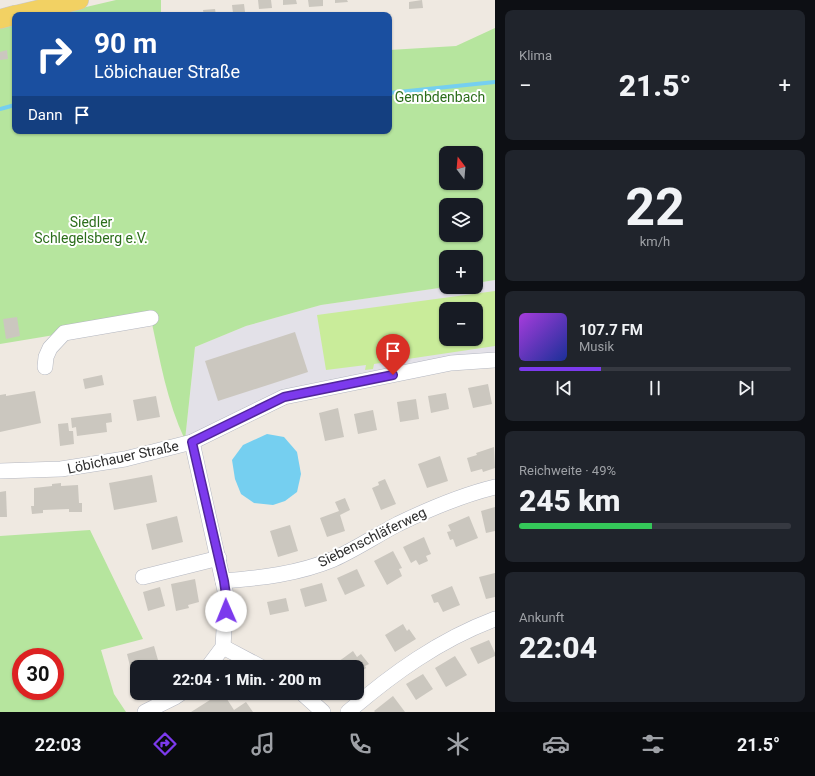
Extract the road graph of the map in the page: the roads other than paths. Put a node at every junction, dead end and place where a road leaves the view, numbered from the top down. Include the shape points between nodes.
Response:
1 (79, 0) edge
2 (29, 12) edge
3 (12, 16) edge
4 (0, 19) edge
5 (151, 318) dead end
6 (495, 360) edge
7 (44, 367) dead end
8 (192, 442) junction
9 (0, 471) edge
10 (495, 486) edge
11 (219, 558) junction
12 (143, 577) dead end
13 (224, 581) junction
14 (495, 619) edge
15 (223, 648) junction
16 (214, 660) edge
17 (247, 660) edge
18 (169, 700) edge
19 (310, 700) edge
20 (145, 712) edge
21 (323, 712) edge
22 (348, 712) edge

1 - 2 main road
3 - 4 main road
5 - 7 street via 64,334 50,348
6 - 8 street, Löbichauer Straße via 451,363 284,397
8 - 9 street, Löbichauer Straße via 125,459 61,470
8 - 11 street
10 - 13 street, Siebenschläferweg via 426,511 334,559 284,574
11 - 12 street
11 - 13 street
13 - 15 street via 226,600
14 - 22 street via 440,644 404,667
15 - 16 street
15 - 17 street
18 - 20 street
19 - 21 street

